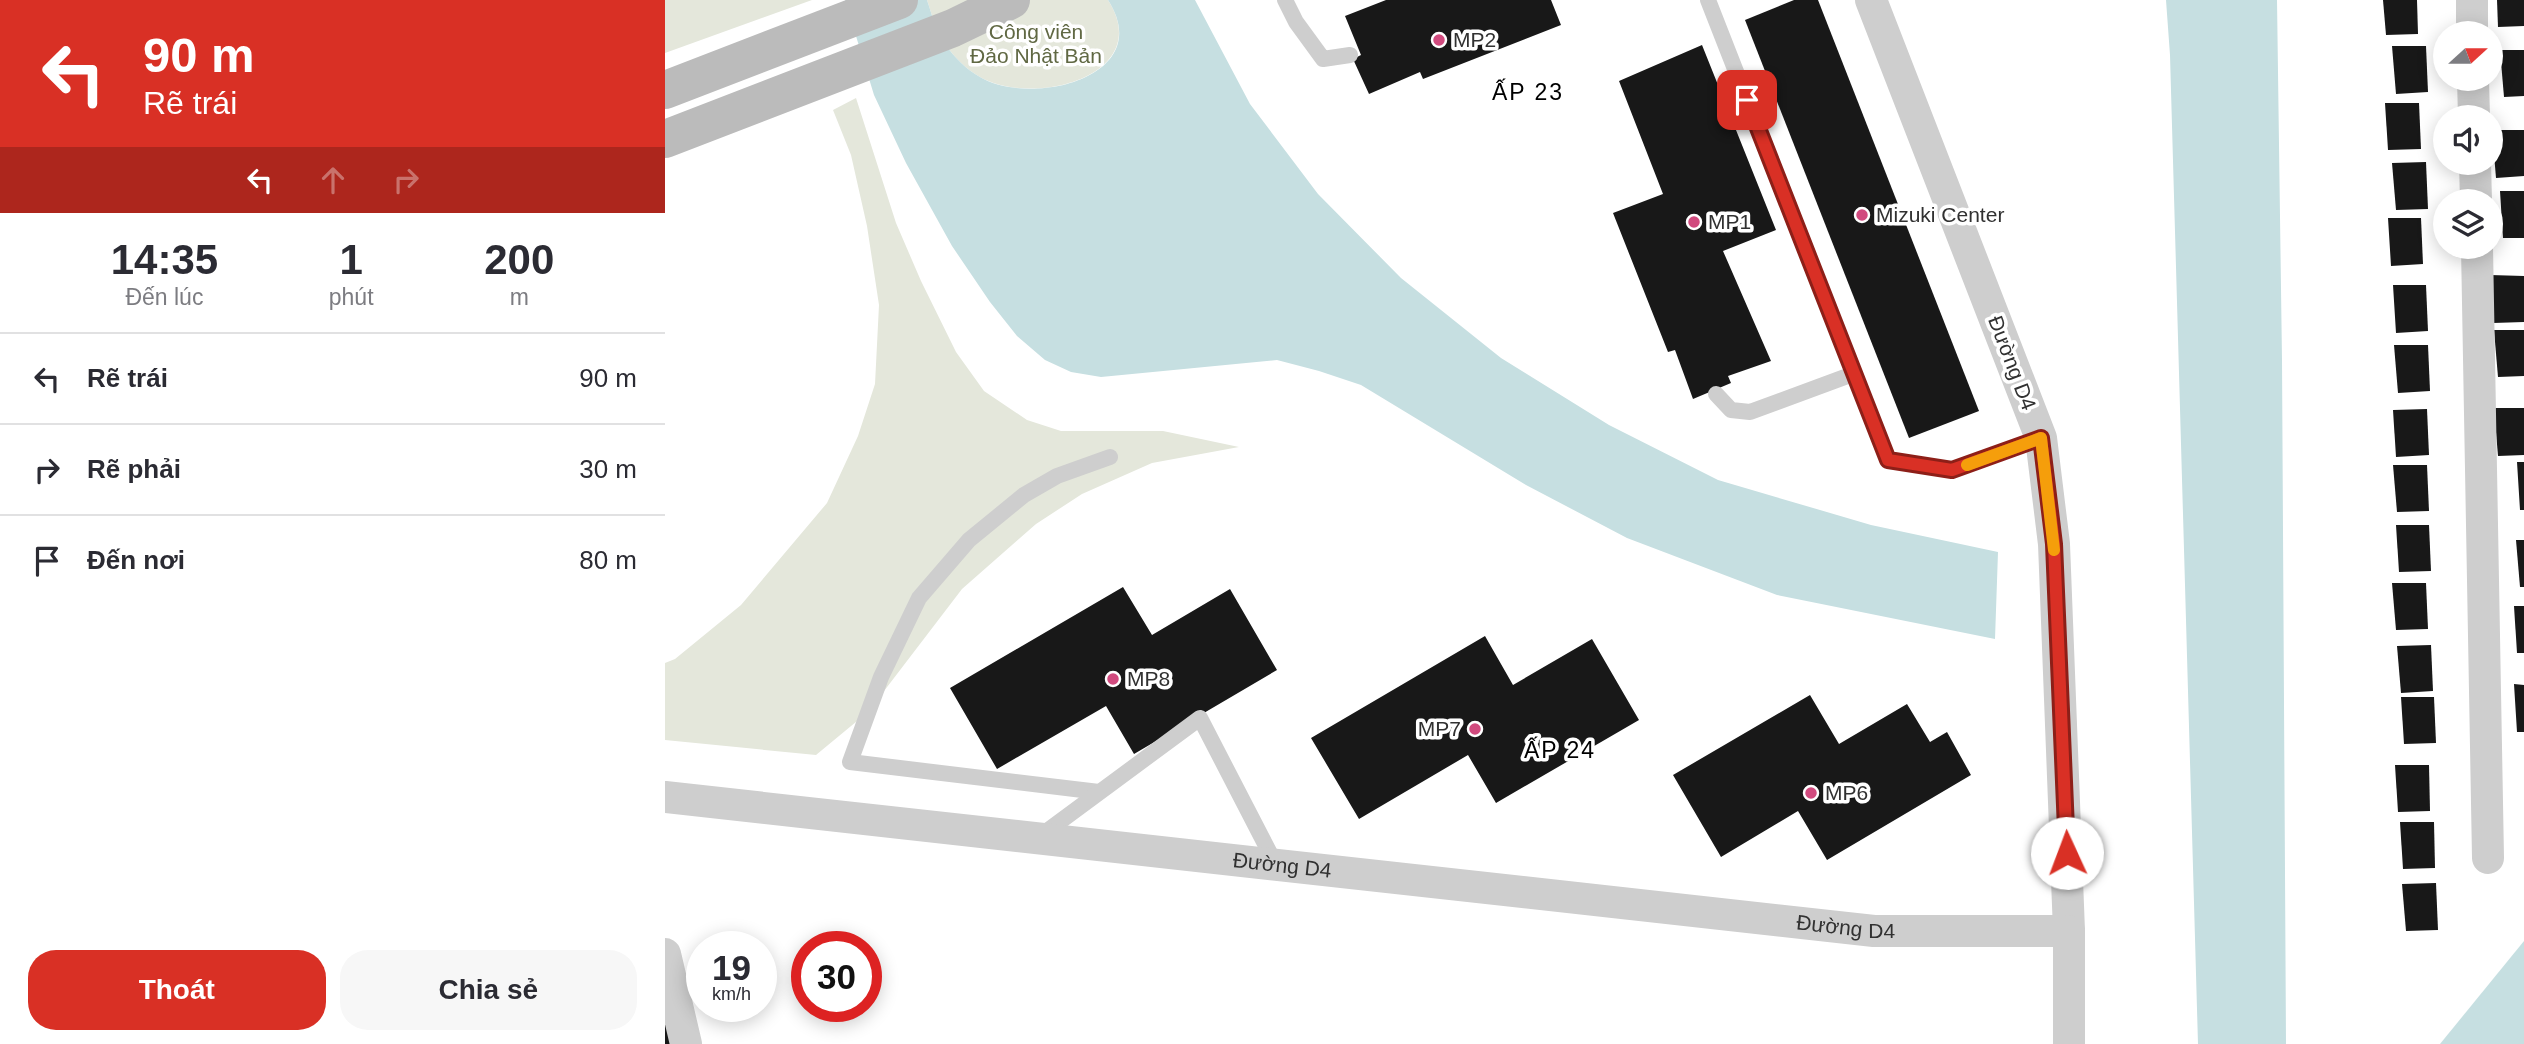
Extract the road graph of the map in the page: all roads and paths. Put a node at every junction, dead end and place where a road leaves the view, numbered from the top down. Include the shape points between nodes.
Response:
1 (899, 0) edge
2 (1011, 0) edge
3 (1285, 0) edge
4 (1708, 0) edge
5 (1871, 0) edge
6 (2472, 0) edge
7 (2472, 21) edge
8 (1350, 55) dead end
9 (665, 90) edge
10 (665, 139) edge
11 (2477, 259) edge
12 (1853, 374) junction
13 (1716, 394) dead end
14 (2041, 438) junction
15 (1110, 457) dead end
16 (1099, 792) junction
17 (665, 797) edge
18 (1038, 838) junction
19 (2488, 858) dead end
20 (1276, 865) junction
21 (2069, 931) junction
22 (665, 954) edge
23 (686, 1044) edge
24 (2069, 1044) edge

1 - 9 street
2 - 10 street via 953,28
3 - 8 lane via 1323,59
4 - 12 lane
5 - 14 street, Đường D4
6 - 7 street
11 - 19 street
12 - 13 lane via 1750,412 1731,410
12 - 14 lane via 1888,460 1952,470
14 - 21 street, Đường D4 via 2054,544
15 - 16 lane via 1057,476 1024,495 969,540 919,598 881,677 850,762
16 - 18 lane
16 - 20 lane via 1200,718
17 - 18 street, Đường D4
18 - 20 street, Đường D4
20 - 21 street, Đường D4 via 1874,931
21 - 24 street
22 - 23 street

